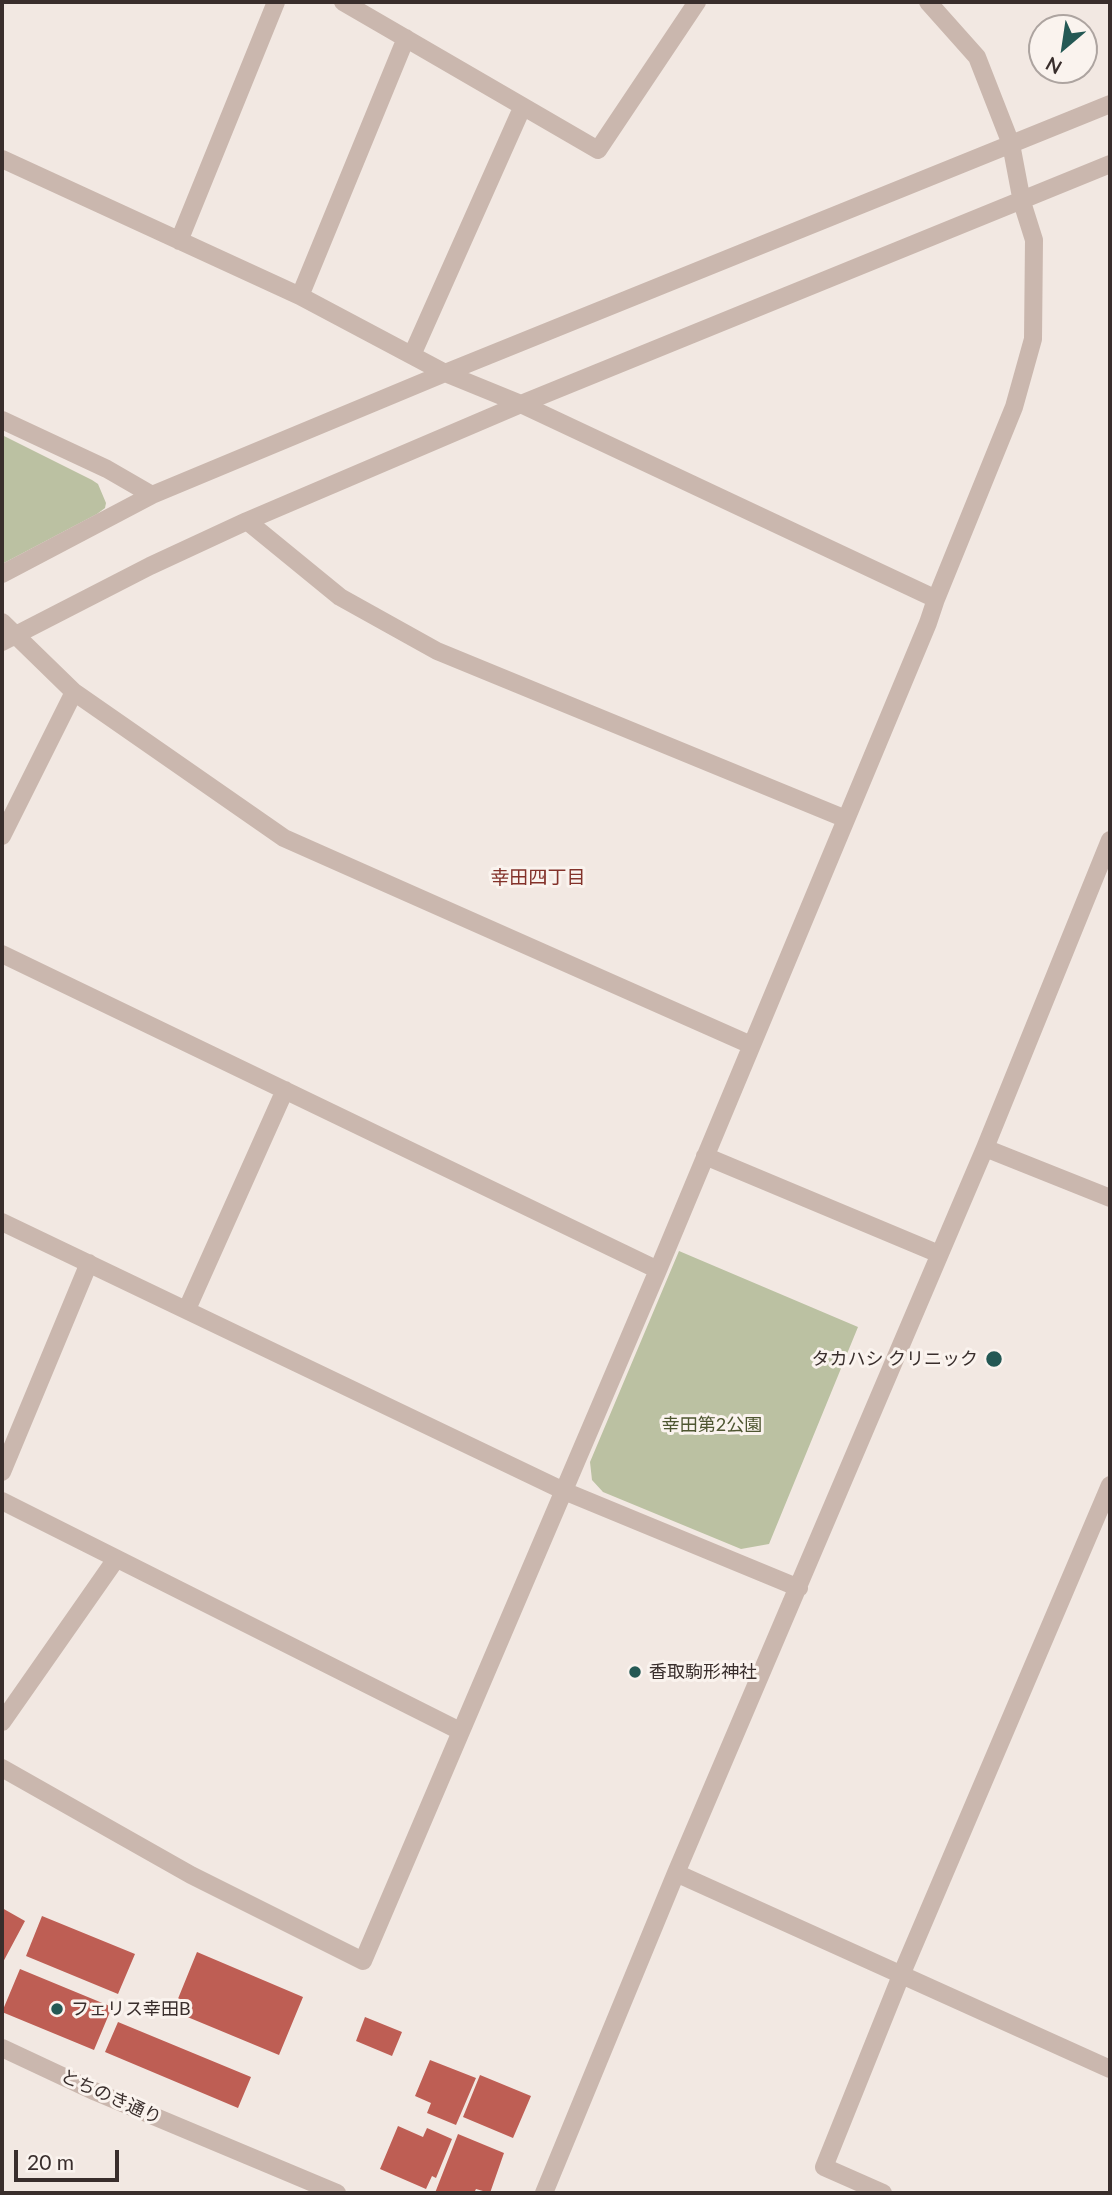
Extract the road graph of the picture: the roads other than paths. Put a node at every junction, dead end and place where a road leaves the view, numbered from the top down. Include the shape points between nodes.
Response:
1 (276, 2) edge
2 (343, 2) edge
3 (697, 2) edge
4 (928, 2) edge
5 (407, 38) junction
6 (1110, 104) edge
7 (522, 108) junction
8 (1011, 144) junction
9 (2, 159) edge
10 (1110, 164) edge
11 (1023, 202) junction
12 (178, 241) junction
13 (300, 296) junction
14 (412, 355) junction
15 (445, 373) junction
16 (521, 404) junction
17 (2, 420) edge
18 (152, 495) junction
19 (247, 521) junction
20 (2, 575) edge
21 (936, 599) junction
22 (2, 622) edge
23 (8, 639) edge
24 (75, 692) junction
25 (846, 819) junction
26 (2, 836) edge
27 (1110, 840) edge
28 (2, 954) edge
29 (751, 1045) junction
30 (285, 1090) junction
31 (985, 1148) junction
32 (705, 1156) junction
33 (1110, 1198) edge
34 (2, 1222) edge
35 (939, 1254) junction
36 (89, 1263) junction
37 (658, 1270) junction
38 (187, 1309) junction
39 (2, 1472) edge
40 (1110, 1485) edge
41 (564, 1491) junction
42 (2, 1501) edge
43 (116, 1559) junction
44 (799, 1588) junction
45 (2, 1722) edge
46 (460, 1731) junction
47 (2, 1768) edge
48 (676, 1873) junction
49 (902, 1973) junction
50 (2, 2048) edge
51 (1110, 2069) edge
52 (337, 2193) edge
53 (544, 2193) edge
54 (883, 2193) edge

1 - 12 street
2 - 5 street
3 - 7 street via 598,150
4 - 8 street via 977,57
5 - 7 street
5 - 13 street
6 - 8 street
7 - 14 street
8 - 11 street
8 - 15 street
9 - 12 street
10 - 11 street
11 - 16 street
11 - 21 street via 1034,240 1033,340 1014,407
12 - 13 street
13 - 14 street
14 - 15 street
15 - 16 street
15 - 18 street
16 - 19 street
16 - 21 street
17 - 18 street
18 - 20 street
19 - 23 street
19 - 25 street via 340,597 437,651
21 - 25 street
22 - 23 street
23 - 24 street
24 - 26 street
24 - 29 street via 284,838
25 - 29 street
27 - 31 street
28 - 30 street
29 - 32 street
30 - 37 street
30 - 38 street
31 - 33 street
31 - 35 street
32 - 35 street
32 - 37 street
34 - 36 street
35 - 44 street
36 - 38 street
36 - 39 street
37 - 41 street
38 - 41 street
40 - 49 street
41 - 44 street
41 - 46 street
42 - 43 street
43 - 45 street
43 - 46 street
44 - 48 street
46 - 47 street via 363,1961 191,1875
48 - 49 street
48 - 53 street
49 - 51 street
49 - 54 street via 824,2167
50 - 52 street, とちのき通り

